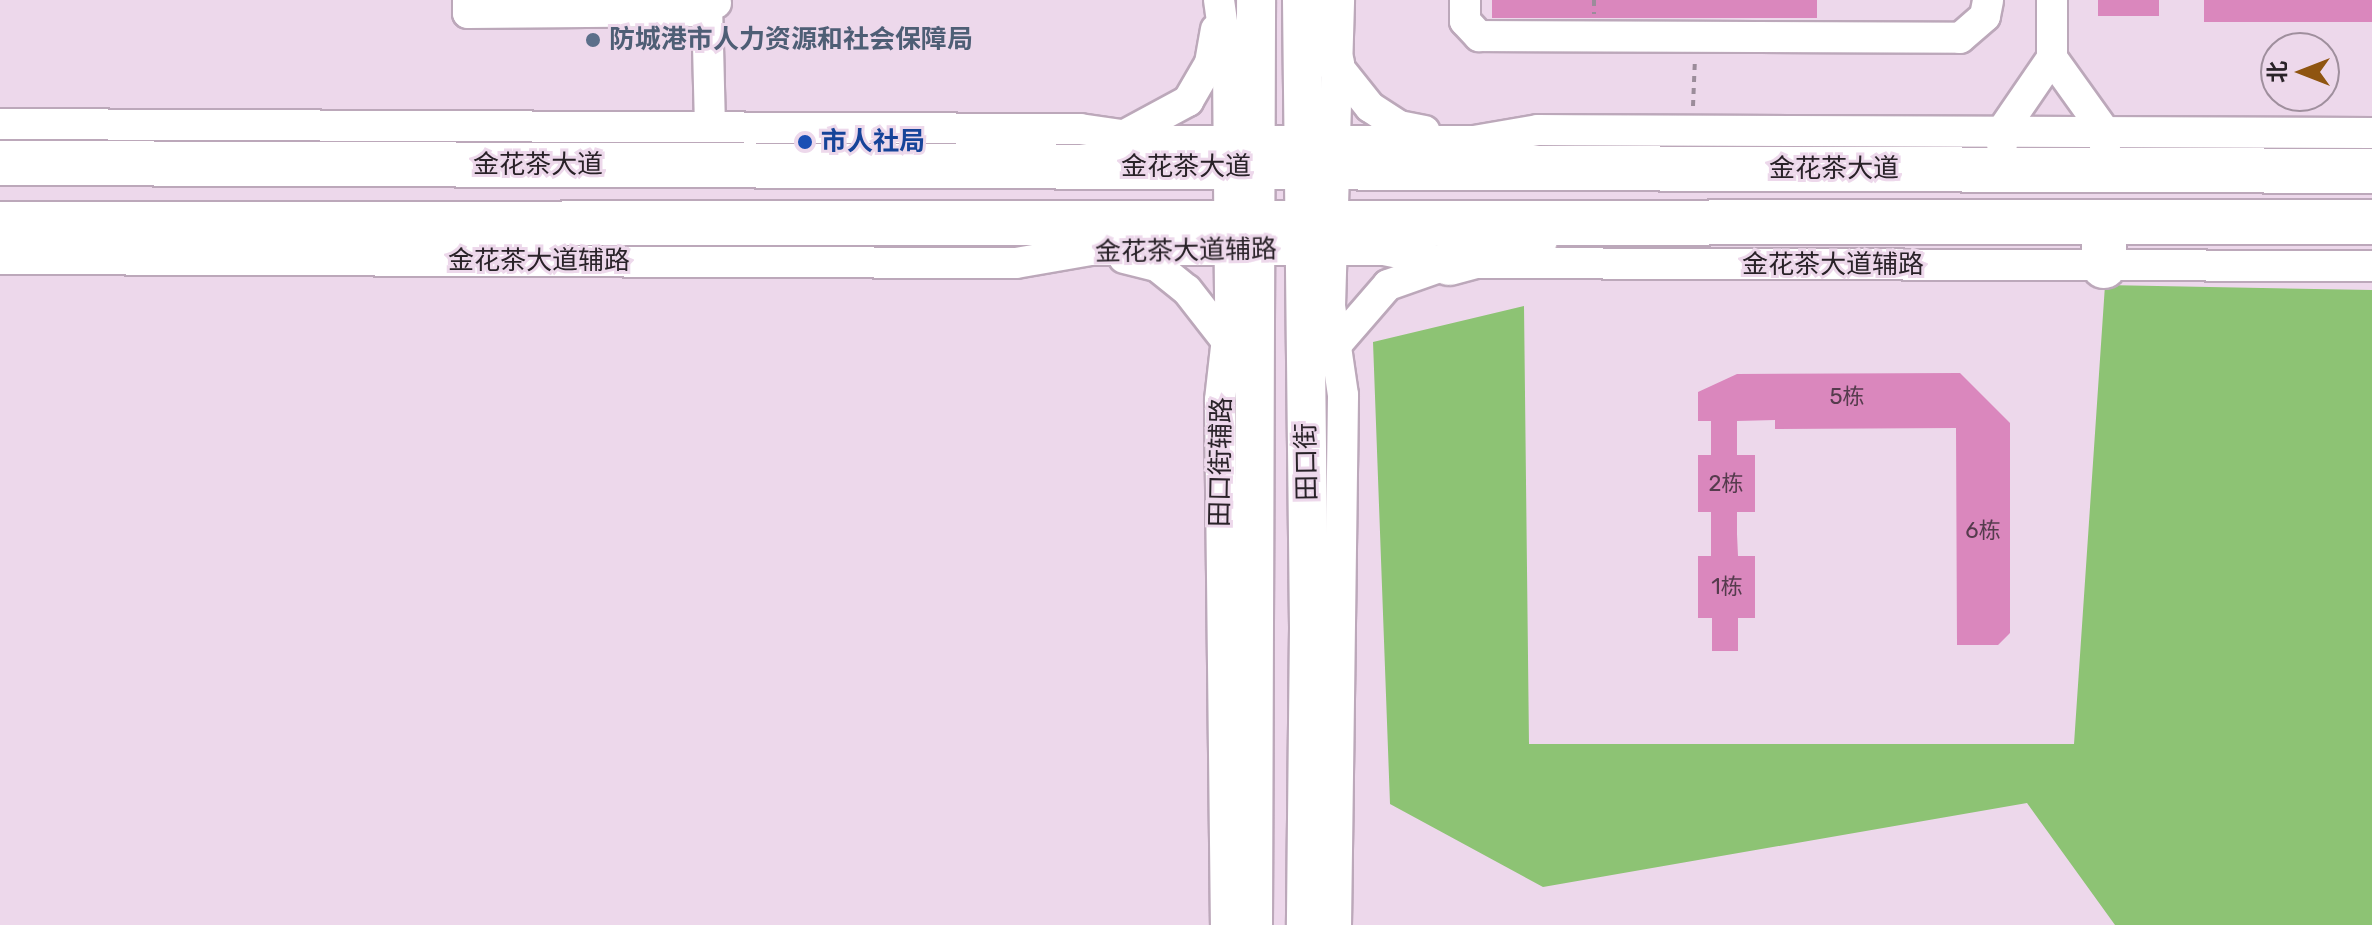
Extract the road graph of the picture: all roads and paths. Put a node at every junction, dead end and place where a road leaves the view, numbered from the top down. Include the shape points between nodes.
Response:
1 (468, 0) edge
2 (1256, 0) edge
3 (1302, 0) edge
4 (1317, 0) edge
5 (1339, 0) edge
6 (1465, 0) edge
7 (1988, 0) edge
8 (2052, 0) edge
9 (713, 6) edge
10 (1219, 6) edge
11 (1695, 37) junction
12 (2052, 58) junction
13 (1335, 63) junction
14 (0, 124) edge
15 (710, 127) junction
16 (1687, 130) junction
17 (2372, 133) edge
18 (1125, 135) junction
19 (1474, 141) junction
20 (355, 145) junction
21 (2002, 150) junction
22 (2105, 151) junction
23 (1242, 154) junction
24 (1317, 154) junction
25 (0, 163) edge
26 (1036, 166) junction
27 (1607, 168) junction
28 (2372, 171) edge
29 (2372, 222) edge
30 (2104, 223) junction
31 (0, 224) edge
32 (1590, 224) junction
33 (1241, 238) junction
34 (1316, 238) junction
35 (355, 242) junction
36 (1091, 250) junction
37 (0, 259) edge
38 (1449, 263) junction
39 (2104, 266) junction
40 (2372, 266) edge
41 (1226, 340) junction
42 (1336, 345) junction
43 (1307, 423) junction
44 (1256, 426) junction
45 (1324, 627) junction
46 (1240, 879) junction
47 (1226, 925) edge
48 (1253, 925) edge
49 (1306, 925) edge
50 (1336, 925) edge

1 - 9 street via 468,13
2 - 23 main road, 田口街
3 - 24 main road, 田口街
4 - 13 main road
5 - 13 street
6 - 11 street via 1465,21 1479,36
7 - 11 street via 1985,16 1960,38
8 - 12 street
9 - 15 street
10 - 18 street via 1210,63 1188,101
10 - 23 street
11 - 16 path via 1695,98
12 - 21 street
12 - 22 street
13 - 19 street via 1370,107 1399,126
13 - 24 street
14 - 20 street
15 - 18 street via 1080,129
15 - 20 street
16 - 19 street via 1538,130
16 - 21 street
17 - 22 street
18 - 23 street
18 - 26 highway
19 - 24 street
19 - 27 highway
20 - 25 highway, 金花茶大道
20 - 26 highway, 金花茶大道
21 - 22 highway, 金花茶大道
21 - 27 highway, 金花茶大道
22 - 28 highway, 金花茶大道
23 - 24 highway, 金花茶大道
23 - 26 highway, 金花茶大道
23 - 33 main road, 田口街
24 - 27 highway, 金花茶大道
24 - 34 main road, 田口街
29 - 30 highway, 金花茶大道
30 - 32 highway, 金花茶大道
30 - 39 highway
31 - 35 highway, 金花茶大道
32 - 34 highway, 金花茶大道
32 - 38 highway
33 - 34 highway, 金花茶大道
33 - 35 highway, 金花茶大道
33 - 36 street, 金花茶大道辅路
33 - 41 street, 田口街辅路
33 - 44 main road, 田口街
34 - 38 street, 金花茶大道辅路
34 - 42 street
34 - 43 main road, 田口街
35 - 36 street, 金花茶大道辅路 via 1016,263
35 - 37 street, 金花茶大道辅路
36 - 41 street via 1157,266 1187,290
38 - 39 street, 金花茶大道辅路
38 - 42 street via 1388,285
39 - 40 street, 金花茶大道辅路
41 - 44 main road
41 - 46 street, 田口街辅路 via 1220,400
42 - 43 street
42 - 45 street via 1343,395
43 - 45 main road, 田口街
44 - 46 main road, 田口街
45 - 49 main road, 田口街
45 - 50 street
46 - 47 street, 田口街辅路
46 - 48 main road, 田口街

